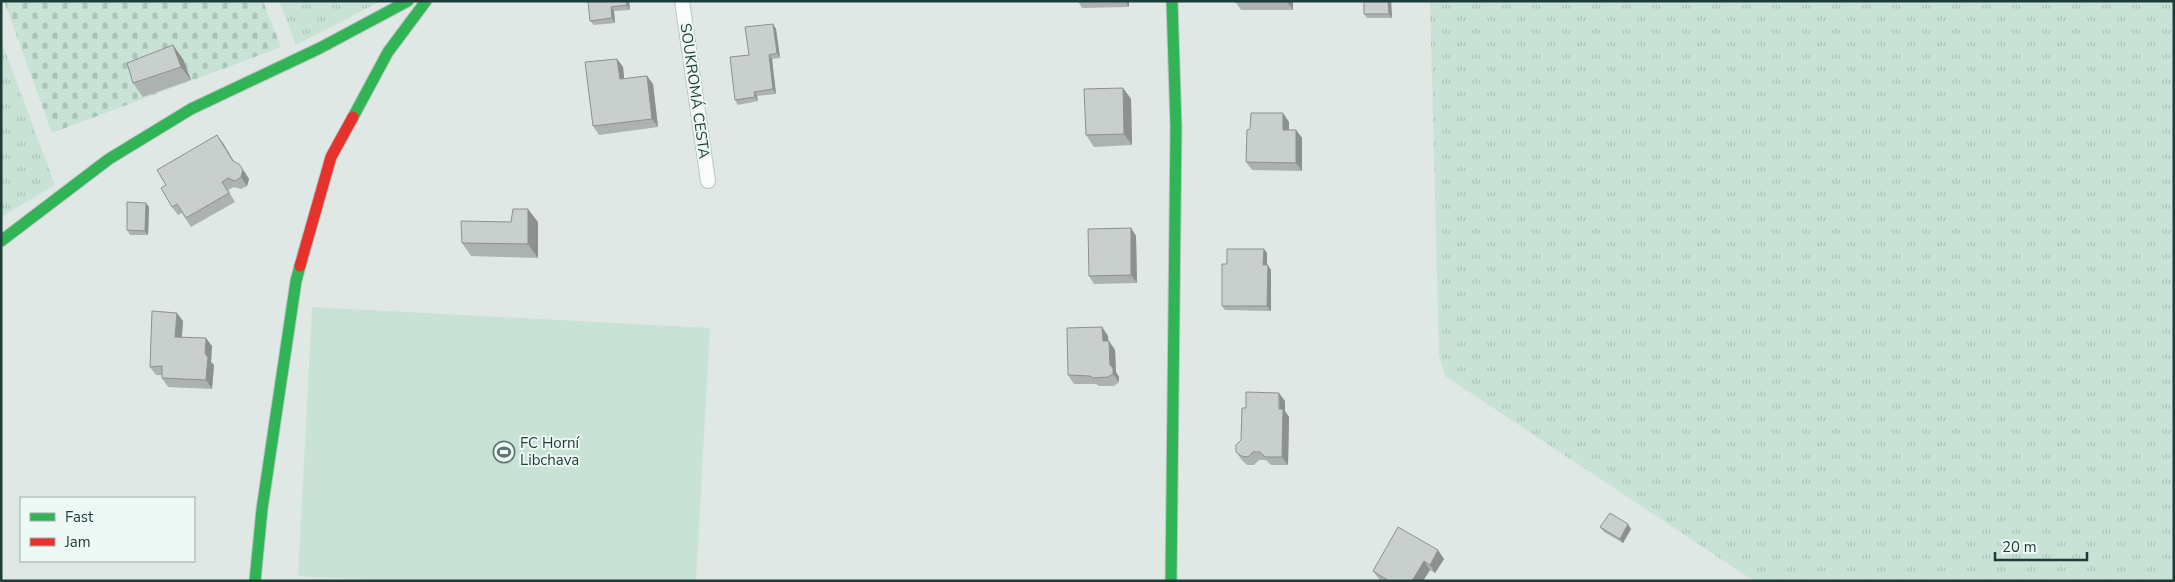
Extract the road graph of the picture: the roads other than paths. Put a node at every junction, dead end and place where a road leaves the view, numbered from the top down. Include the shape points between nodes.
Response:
1 (408, 1) edge
2 (426, 1) edge
3 (682, 1) edge
4 (1172, 1) edge
5 (708, 181) dead end
6 (1, 241) edge
7 (255, 581) edge
8 (1171, 581) edge

1 - 6 street via 320,48 190,109 109,159
2 - 7 street via 388,52 331,157 296,281 262,509
3 - 5 lane, SOUKROMÁ CESTA
4 - 8 street via 1176,127

